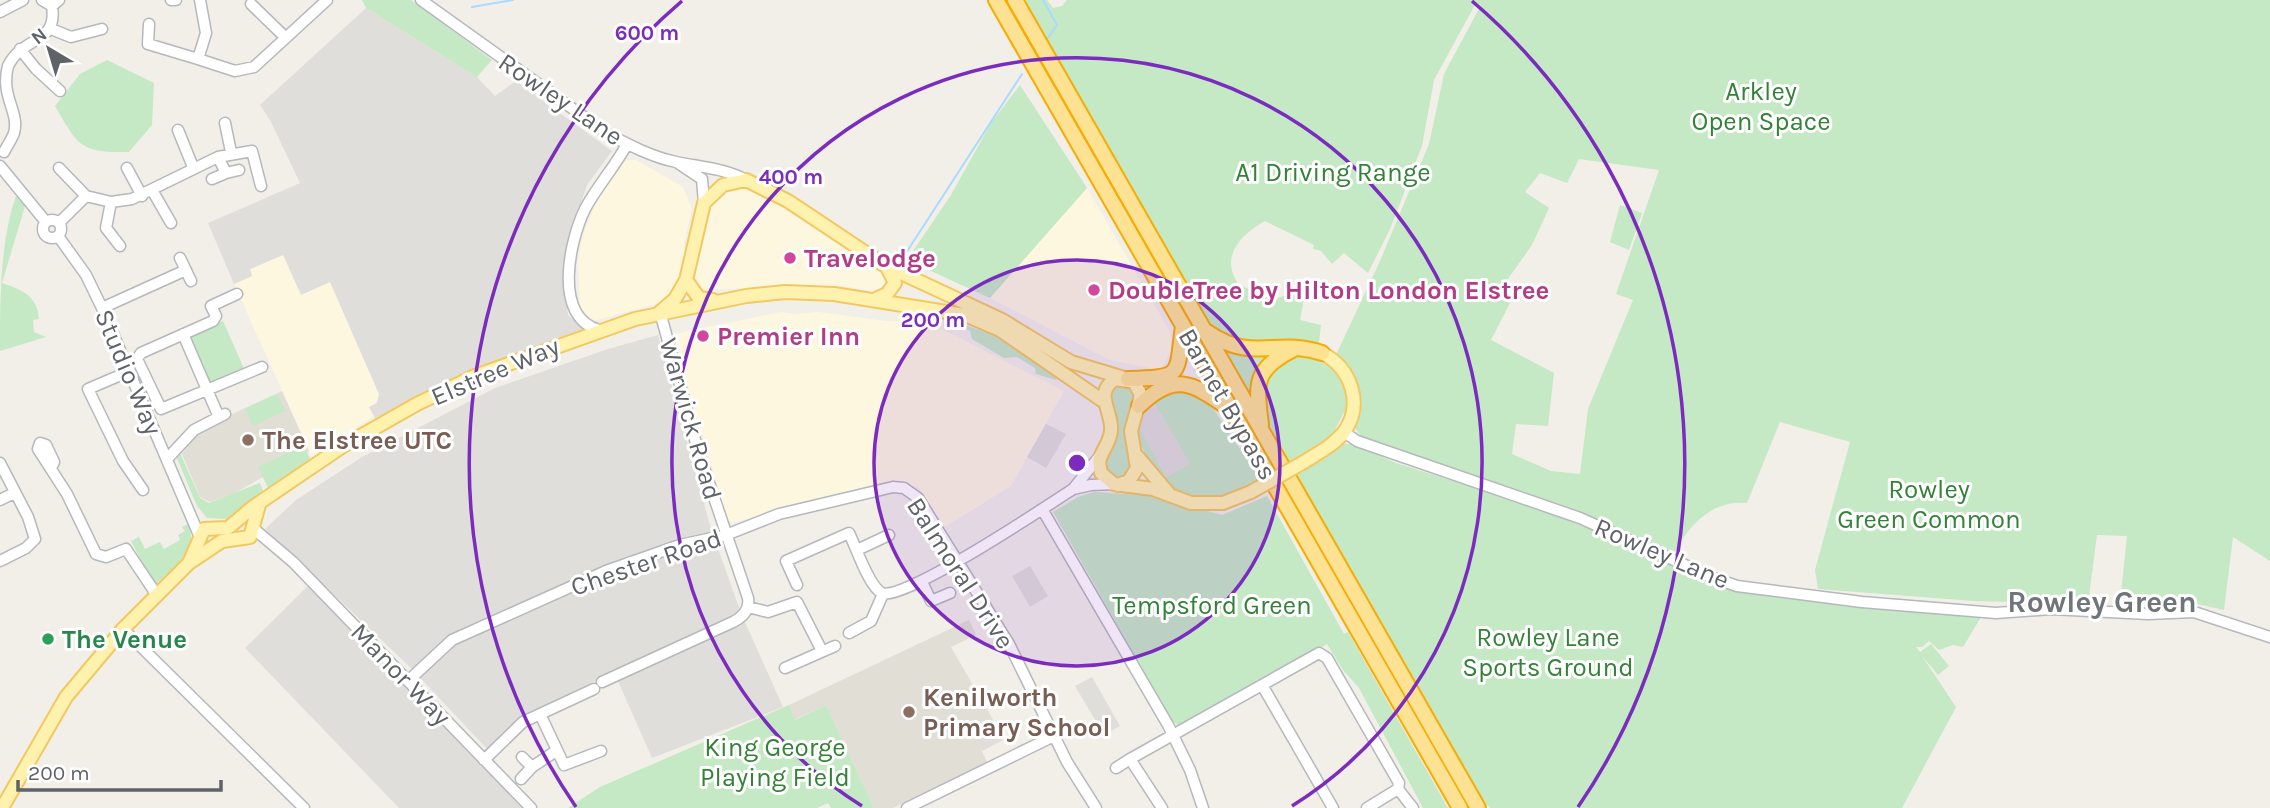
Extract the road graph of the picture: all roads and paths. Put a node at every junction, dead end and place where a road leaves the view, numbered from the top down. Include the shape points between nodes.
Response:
1 (23, 0) edge
2 (43, 0) edge
3 (200, 0) edge
4 (327, 0) edge
5 (421, 0) edge
6 (996, 0) edge
7 (1015, 0) edge
8 (56, 3) edge
9 (251, 4) dead end
10 (0, 12) edge
11 (149, 24) dead end
12 (51, 29) junction
13 (102, 29) dead end
14 (285, 37) junction
15 (20, 49) junction
16 (198, 59) junction
17 (60, 91) dead end
18 (225, 123) dead end
19 (177, 130) dead end
20 (627, 144) junction
21 (4, 152) dead end
22 (231, 152) junction
23 (218, 157) junction
24 (678, 163) junction
25 (0, 166) edge
26 (193, 167) junction
27 (59, 168) dead end
28 (127, 168) dead end
29 (239, 170) dead end
30 (226, 173) junction
31 (212, 179) dead end
32 (746, 180) junction
33 (261, 186) dead end
34 (152, 190) junction
35 (142, 195) junction
36 (86, 196) junction
37 (111, 202) junction
38 (704, 203) junction
39 (46, 222) junction
40 (60, 223) junction
41 (171, 223) dead end
42 (58, 236) junction
43 (120, 246) dead end
44 (180, 258) dead end
45 (884, 265) junction
46 (186, 270) junction
47 (686, 280) junction
48 (191, 281) dead end
49 (237, 294) dead end
50 (874, 299) junction
51 (720, 301) junction
52 (102, 307) junction
53 (660, 312) junction
54 (1184, 326) junction
55 (1204, 330) junction
56 (595, 332) junction
57 (183, 334) junction
58 (1293, 349) junction
59 (1322, 353) joint
60 (262, 367) dead end
61 (130, 371) junction
62 (1126, 379) junction
63 (208, 391) junction
64 (1103, 401) junction
65 (1139, 406) junction
66 (1231, 409) junction
67 (1262, 432) junction
68 (1343, 432) junction
69 (1135, 454) junction
70 (1100, 457) junction
71 (167, 459) junction
72 (0, 463) edge
73 (51, 468) dead end
74 (1116, 484) junction
75 (904, 488) joint
76 (1073, 489) junction
77 (143, 490) dead end
78 (14, 493) junction
79 (1170, 495) junction
80 (0, 500) edge
81 (1042, 509) junction
82 (244, 529) junction
83 (726, 535) junction
84 (890, 535) dead end
85 (208, 537) junction
86 (858, 550) junction
87 (0, 561) edge
88 (957, 561) junction
89 (922, 582) junction
90 (797, 584) dead end
91 (950, 593) dead end
92 (156, 594) junction
93 (883, 594) junction
94 (748, 607) junction
95 (123, 629) junction
96 (849, 633) dead end
97 (2270, 637) edge
98 (835, 646) dead end
99 (822, 651) junction
100 (785, 668) dead end
101 (408, 681) junction
102 (602, 682) dead end
103 (1262, 685) junction
104 (594, 689) dead end
105 (540, 714) junction
106 (1054, 736) junction
107 (1173, 736) junction
108 (556, 751) junction
109 (601, 751) dead end
110 (522, 757) dead end
111 (1130, 759) junction
112 (484, 760) junction
113 (532, 767) junction
114 (1116, 768) dead end
115 (521, 779) dead end
116 (1398, 789) junction
117 (2, 808) edge
118 (304, 808) edge
119 (531, 808) edge
120 (907, 808) edge
121 (1096, 808) edge
122 (1162, 808) edge
123 (1203, 808) edge
124 (1333, 808) edge
125 (1367, 808) edge
126 (1413, 808) edge
127 (1460, 808) edge
128 (1478, 808) edge

1 - 10 street
2 - 8 street
3 - 16 street via 205,33
4 - 14 street
5 - 20 street, Rowley Lane
6 - 54 highway, Barnet Bypass
7 - 55 highway, Barnet Bypass
8 - 12 street
9 - 14 street
11 - 16 street via 148,44
12 - 13 street via 71,37
12 - 15 street
14 - 16 street via 244,71
15 - 17 street
15 - 21 street via 5,76 4,95 14,132
18 - 22 street
19 - 26 street
20 - 24 street, Rowley Lane
20 - 56 street via 593,195 571,263 573,306 580,321
22 - 23 street
22 - 33 street via 252,151
23 - 26 street
23 - 30 street
24 - 32 street, Rowley Lane
24 - 38 street via 702,179
25 - 39 street
26 - 34 street
27 - 36 street
28 - 35 street
29 - 30 street
30 - 31 street
32 - 38 main road via 723,185
32 - 45 main road, Rowley Lane via 788,201
34 - 35 street
34 - 41 street
35 - 37 street
36 - 37 street
36 - 40 street
37 - 43 street via 106,228
38 - 47 main road
39 - 40 street
39 - 42 street via 44,234
40 - 42 street
42 - 52 street, Studio Way
44 - 46 street
45 - 50 main road via 895,283 887,294
45 - 62 main road, Rowley Lane via 1002,320 1071,362
46 - 48 street
46 - 52 street
47 - 51 main road via 699,298
47 - 53 main road via 676,299
49 - 57 street via 211,306 216,316 213,320
50 - 51 main road via 793,292
50 - 64 main road via 948,310 980,320
51 - 53 main road
52 - 61 street, Studio Way
53 - 56 main road
53 - 83 street, Warwick Road
54 - 62 highway via 1182,352 1174,370 1156,380
54 - 66 highway, Barnet Bypass
55 - 58 highway via 1244,350
55 - 67 highway, Barnet Bypass
56 - 82 main road, Elstree Way via 426,399 343,446 260,504
57 - 63 street
57 - 63 street via 137,359 162,409
58 - 59 highway
58 - 67 highway via 1271,360 1261,374
59 - 68 main road via 1341,367 1353,391 1353,413
60 - 63 street
61 - 71 street, Studio Way
61 - 77 street via 88,389 123,461
62 - 64 main road via 1110,383
62 - 65 main road via 1140,391
63 - 71 street via 222,415 194,430
64 - 70 main road via 1111,432
65 - 66 highway via 1161,387 1177,383 1200,388
65 - 69 main road via 1130,430
66 - 127 highway, Barnet Bypass
67 - 128 highway, Barnet Bypass
68 - 79 main road, bridge via 1304,462 1223,503 1205,505
68 - 97 street, Rowley Lane via 1357,441 1580,518 1737,586 1996,613 2194,612
69 - 74 main road via 1135,475
69 - 79 main road
70 - 74 main road via 1101,473
70 - 76 street
71 - 85 street, Studio Way
72 - 78 street
73 - 92 street via 96,554 106,557 126,549
74 - 76 street
74 - 79 main road
75 - 83 street, Chester Road via 827,501
75 - 88 street, Balmoral Drive via 918,498
76 - 81 street
78 - 80 street
78 - 87 street via 36,540
81 - 88 street
81 - 107 street
82 - 85 main road, Elstree Way
82 - 101 street, Manor Way via 293,562
83 - 94 street, Warwick Road
83 - 101 street, Chester Road via 680,545 616,568 490,621 452,640
84 - 86 street
85 - 92 main road
86 - 90 street via 849,533 786,561
86 - 93 street via 874,587
88 - 89 street
88 - 106 street, Balmoral Drive via 1023,668
89 - 91 street via 931,601
89 - 93 street
92 - 95 main road
93 - 96 street via 871,621
94 - 99 street via 768,612 797,602
94 - 102 street via 733,622
95 - 117 main road via 66,697
95 - 118 street
98 - 99 street
99 - 100 street
101 - 112 street, Manor Way
103 - 107 street
103 - 116 street via 1315,654 1325,656 1399,783
103 - 124 street
104 - 105 street
105 - 108 street
105 - 112 street via 516,729
106 - 120 street
106 - 121 street, Balmoral Drive
107 - 111 street
107 - 123 street
108 - 109 street via 567,765
108 - 113 street
110 - 113 street
111 - 114 street
111 - 122 street
112 - 119 street, Manor Way
113 - 115 street
116 - 125 street
116 - 126 street

